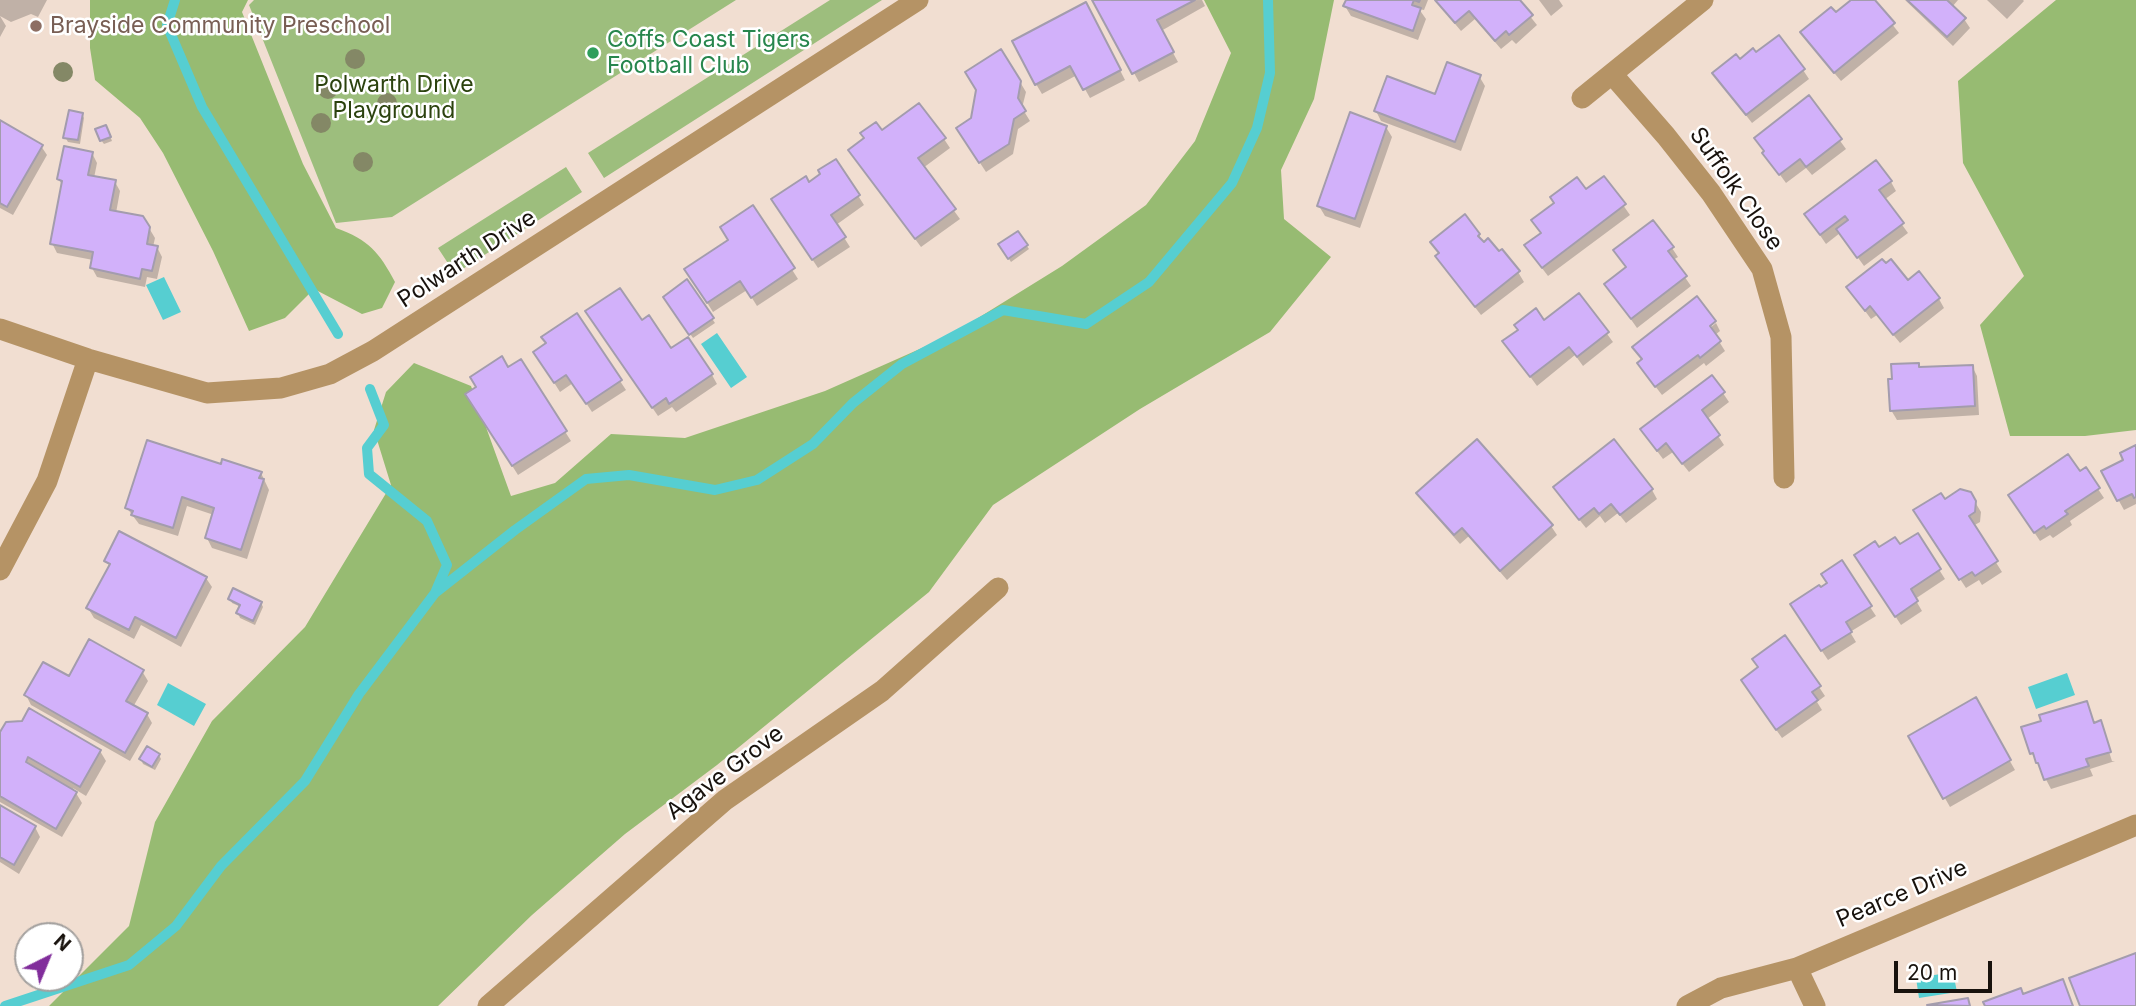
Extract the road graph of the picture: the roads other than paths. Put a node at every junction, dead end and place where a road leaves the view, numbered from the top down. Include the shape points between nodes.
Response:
1 (918, 0) edge
2 (1703, 0) edge
3 (1612, 74) junction
4 (1582, 98) dead end
5 (0, 328) edge
6 (88, 359) junction
7 (1784, 478) dead end
8 (0, 570) edge
9 (998, 588) dead end
10 (2136, 825) edge
11 (1797, 968) junction
12 (488, 1006) edge
13 (1687, 1006) edge
14 (1815, 1006) edge

1 - 6 street, Polwarth Drive via 373,351 330,374 281,388 207,393
2 - 3 street
3 - 4 street
3 - 7 street, Suffolk Close via 1711,193 1762,269 1781,337
5 - 6 street, Polwarth Drive
6 - 8 street via 47,481
9 - 12 street, Agave Grove via 882,691 725,800
10 - 11 street, Pearce Drive
11 - 13 street, Pearce Drive via 1721,988
11 - 14 street

